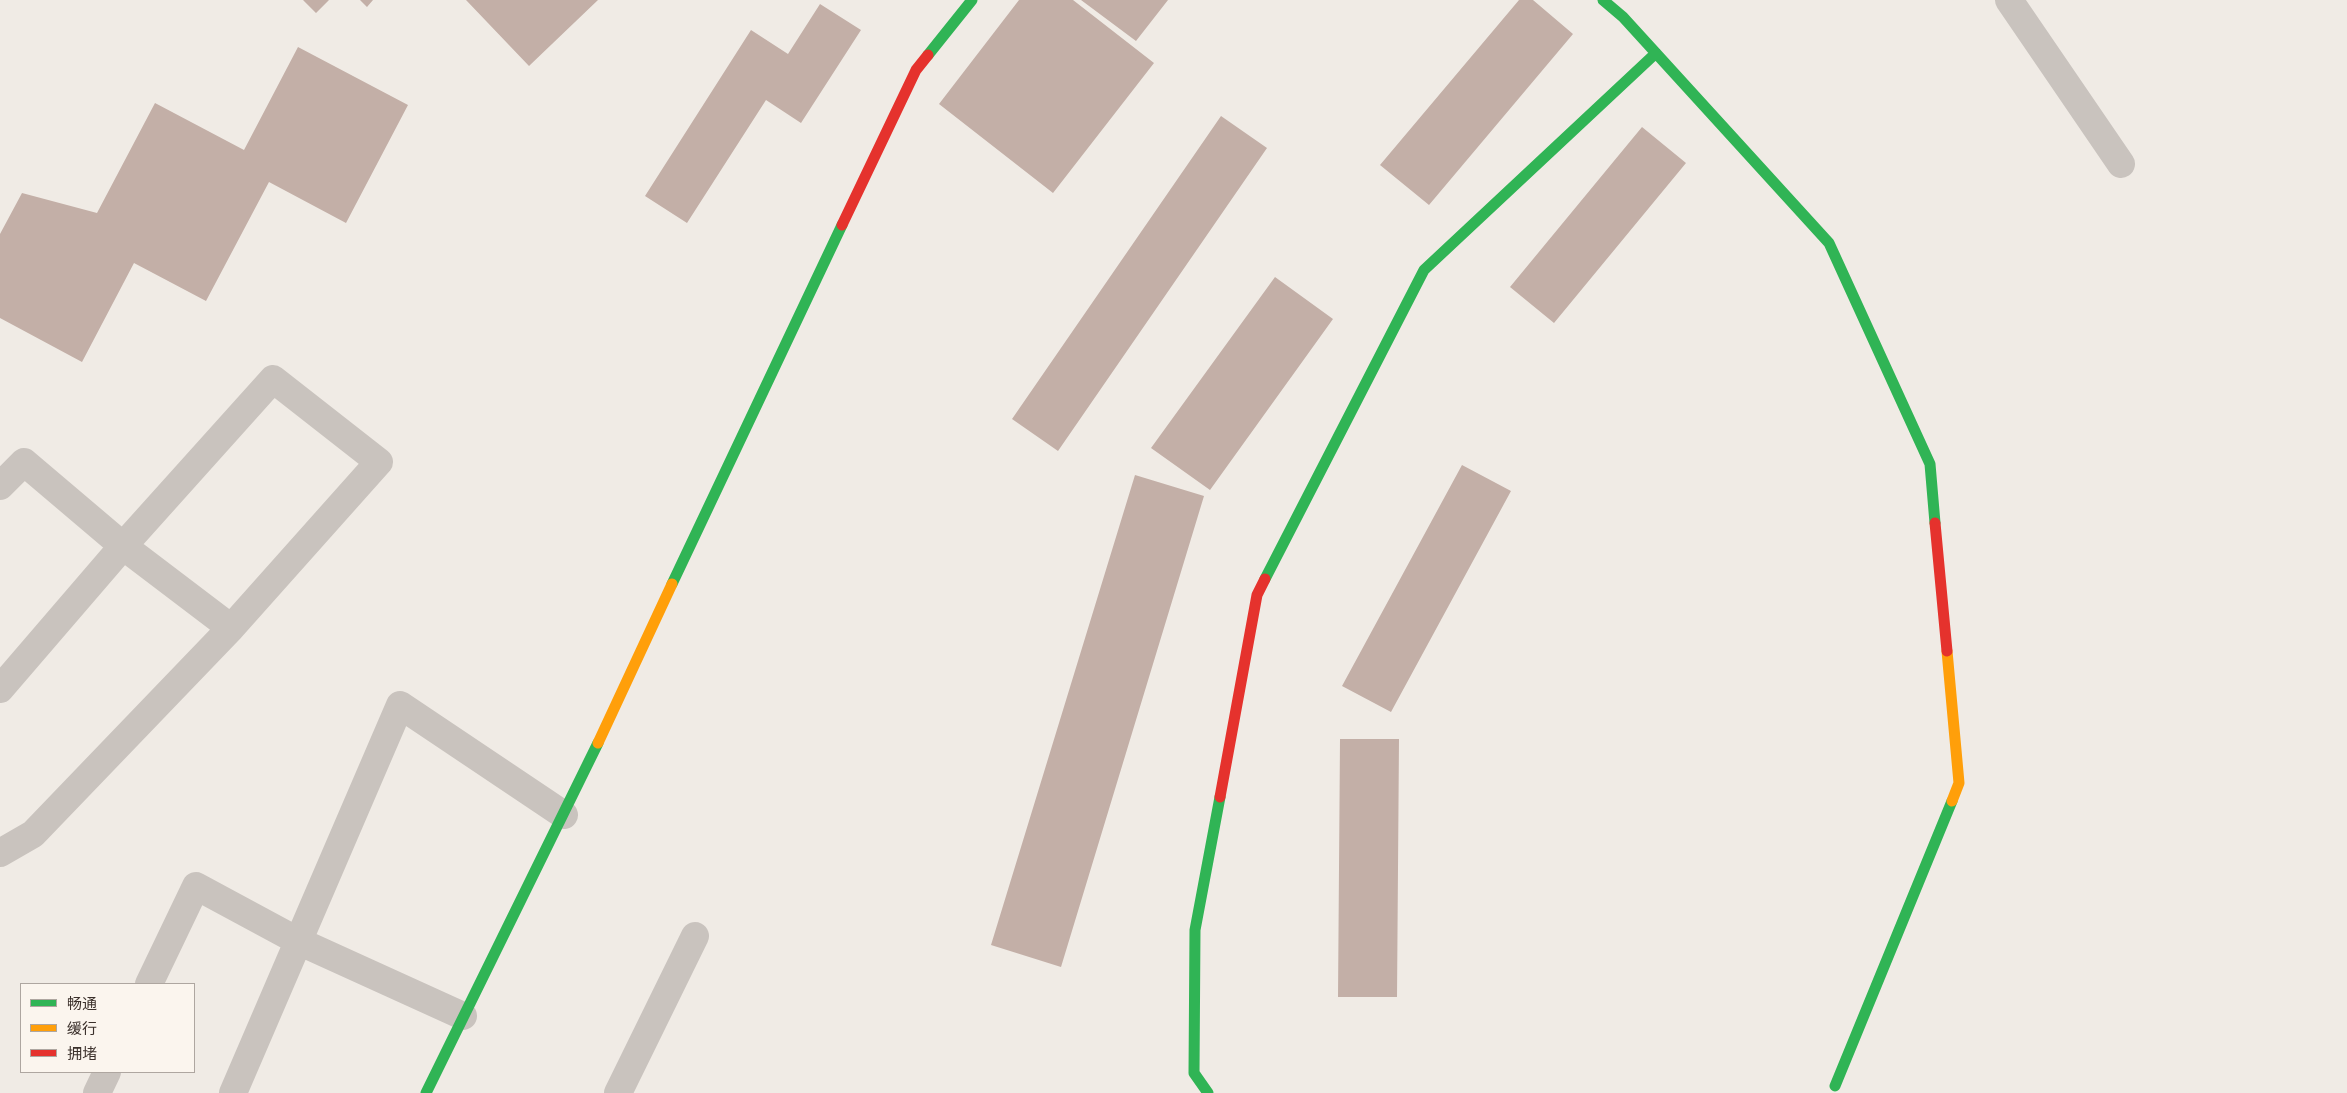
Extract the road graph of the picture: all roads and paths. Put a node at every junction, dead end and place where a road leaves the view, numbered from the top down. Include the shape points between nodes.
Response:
1 (972, 0) edge
2 (1603, 0) edge
3 (2009, 0) edge
4 (1656, 54) junction
5 (2121, 164) dead end
6 (0, 486) edge
7 (123, 546) junction
8 (231, 628) junction
9 (0, 689) edge
10 (564, 815) junction
11 (3, 846) edge
12 (695, 936) dead end
13 (298, 941) junction
14 (149, 983) edge
15 (463, 1016) junction
16 (107, 1073) edge
17 (1835, 1086) dead end
18 (97, 1093) edge
19 (233, 1093) edge
20 (426, 1093) edge
21 (618, 1093) edge
22 (1208, 1093) edge

1 - 10 street via 916,70
2 - 4 street
3 - 5 street
4 - 17 street via 1830,243 1930,464 1959,783
4 - 22 street via 1424,270 1256,595 1195,930 1194,1073
6 - 7 street via 24,462
7 - 8 street
7 - 8 street via 273,379 379,462
7 - 9 street
8 - 11 street via 32,834
10 - 13 street via 400,704
10 - 15 street
12 - 21 street
13 - 14 street via 196,886
13 - 15 street
13 - 19 street
15 - 20 street
16 - 18 street

